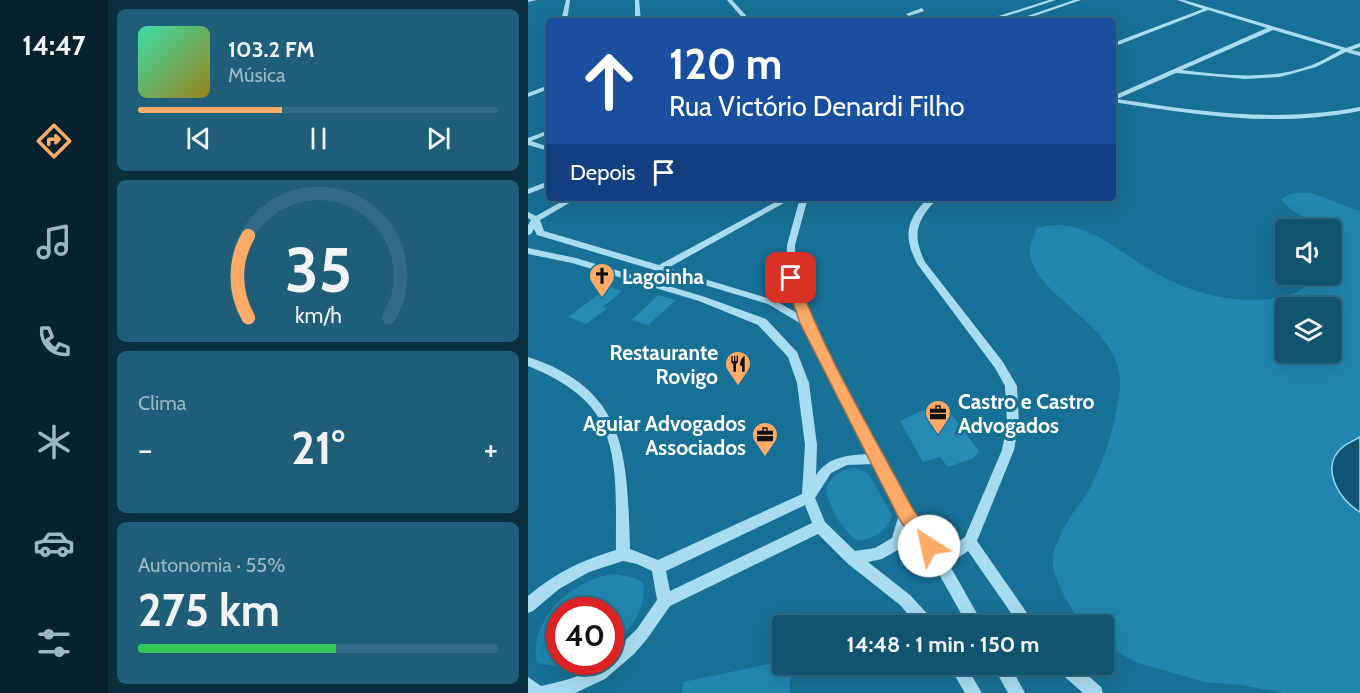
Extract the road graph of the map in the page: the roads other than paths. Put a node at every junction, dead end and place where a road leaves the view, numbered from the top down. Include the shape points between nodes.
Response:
1 (535, 0) edge
2 (568, 0) edge
3 (637, 0) edge
4 (729, 0) edge
5 (1054, 0) edge
6 (1079, 0) edge
7 (1179, 0) edge
8 (528, 1) edge
9 (1206, 9) junction
10 (922, 10) dead end
11 (909, 14) dead end
12 (565, 18) edge
13 (638, 18) edge
14 (745, 18) edge
15 (996, 18) edge
16 (1024, 18) edge
17 (1272, 28) junction
18 (1116, 44) edge
19 (1360, 45) edge
20 (1343, 49) junction
21 (1360, 54) edge
22 (1176, 71) junction
23 (546, 88) edge
24 (528, 95) edge
25 (1116, 98) edge
26 (1116, 99) edge
27 (1360, 109) edge
28 (546, 133) edge
29 (528, 141) edge
30 (546, 148) edge
31 (546, 184) edge
32 (528, 192) edge
33 (567, 201) edge
34 (784, 201) edge
35 (803, 201) edge
36 (930, 201) edge
37 (532, 217) edge
38 (528, 232) edge
39 (528, 251) edge
40 (661, 268) junction
41 (807, 323) junction
42 (528, 361) edge
43 (878, 459) junction
44 (808, 497) junction
45 (906, 514) junction
46 (820, 526) junction
47 (970, 542) junction
48 (622, 554) junction
49 (852, 558) junction
50 (940, 562) junction
51 (658, 567) junction
52 (665, 602) junction
53 (528, 606) edge
54 (919, 615) edge
55 (971, 615) edge
56 (1021, 615) edge
57 (963, 675) edge
58 (1006, 675) edge
59 (1075, 675) edge
60 (528, 685) edge
61 (588, 687) edge
62 (537, 693) edge
63 (544, 693) edge
64 (974, 693) edge
65 (1017, 693) edge
66 (1095, 693) edge

1 - 8 street
2 - 12 street
3 - 13 street
4 - 14 street
5 - 15 street
6 - 16 street
7 - 9 street
9 - 17 street
9 - 18 street
10 - 11 street
17 - 20 street
17 - 22 street
19 - 20 street
20 - 21 street
20 - 22 street via 1314,66 1274,76 1229,77
22 - 25 street
23 - 24 street
26 - 27 street via 1215,115 1265,118 1316,117
28 - 29 street
29 - 30 street
31 - 32 street
33 - 37 street
34 - 40 street
35 - 41 street via 791,245 791,278
36 - 47 street via 915,221 912,244 921,263 1011,386 1013,423 1008,450
37 - 38 street
37 - 40 street via 540,233
39 - 44 street via 573,260 702,299 762,322 793,355 803,383 812,445
40 - 41 street via 771,303
41 - 43 street
42 - 48 street via 567,378 605,415 620,459
43 - 44 street via 846,460 827,469
43 - 45 street
44 - 46 street
44 - 51 street
45 - 49 street via 898,542 878,554
45 - 50 street
46 - 49 street
46 - 52 street
47 - 50 street
47 - 56 street
48 - 51 street
48 - 53 street via 585,566 554,584
49 - 54 street
50 - 55 street
51 - 52 street
52 - 61 street via 639,640
57 - 64 street
58 - 65 street
59 - 66 street
60 - 62 street
61 - 63 street

